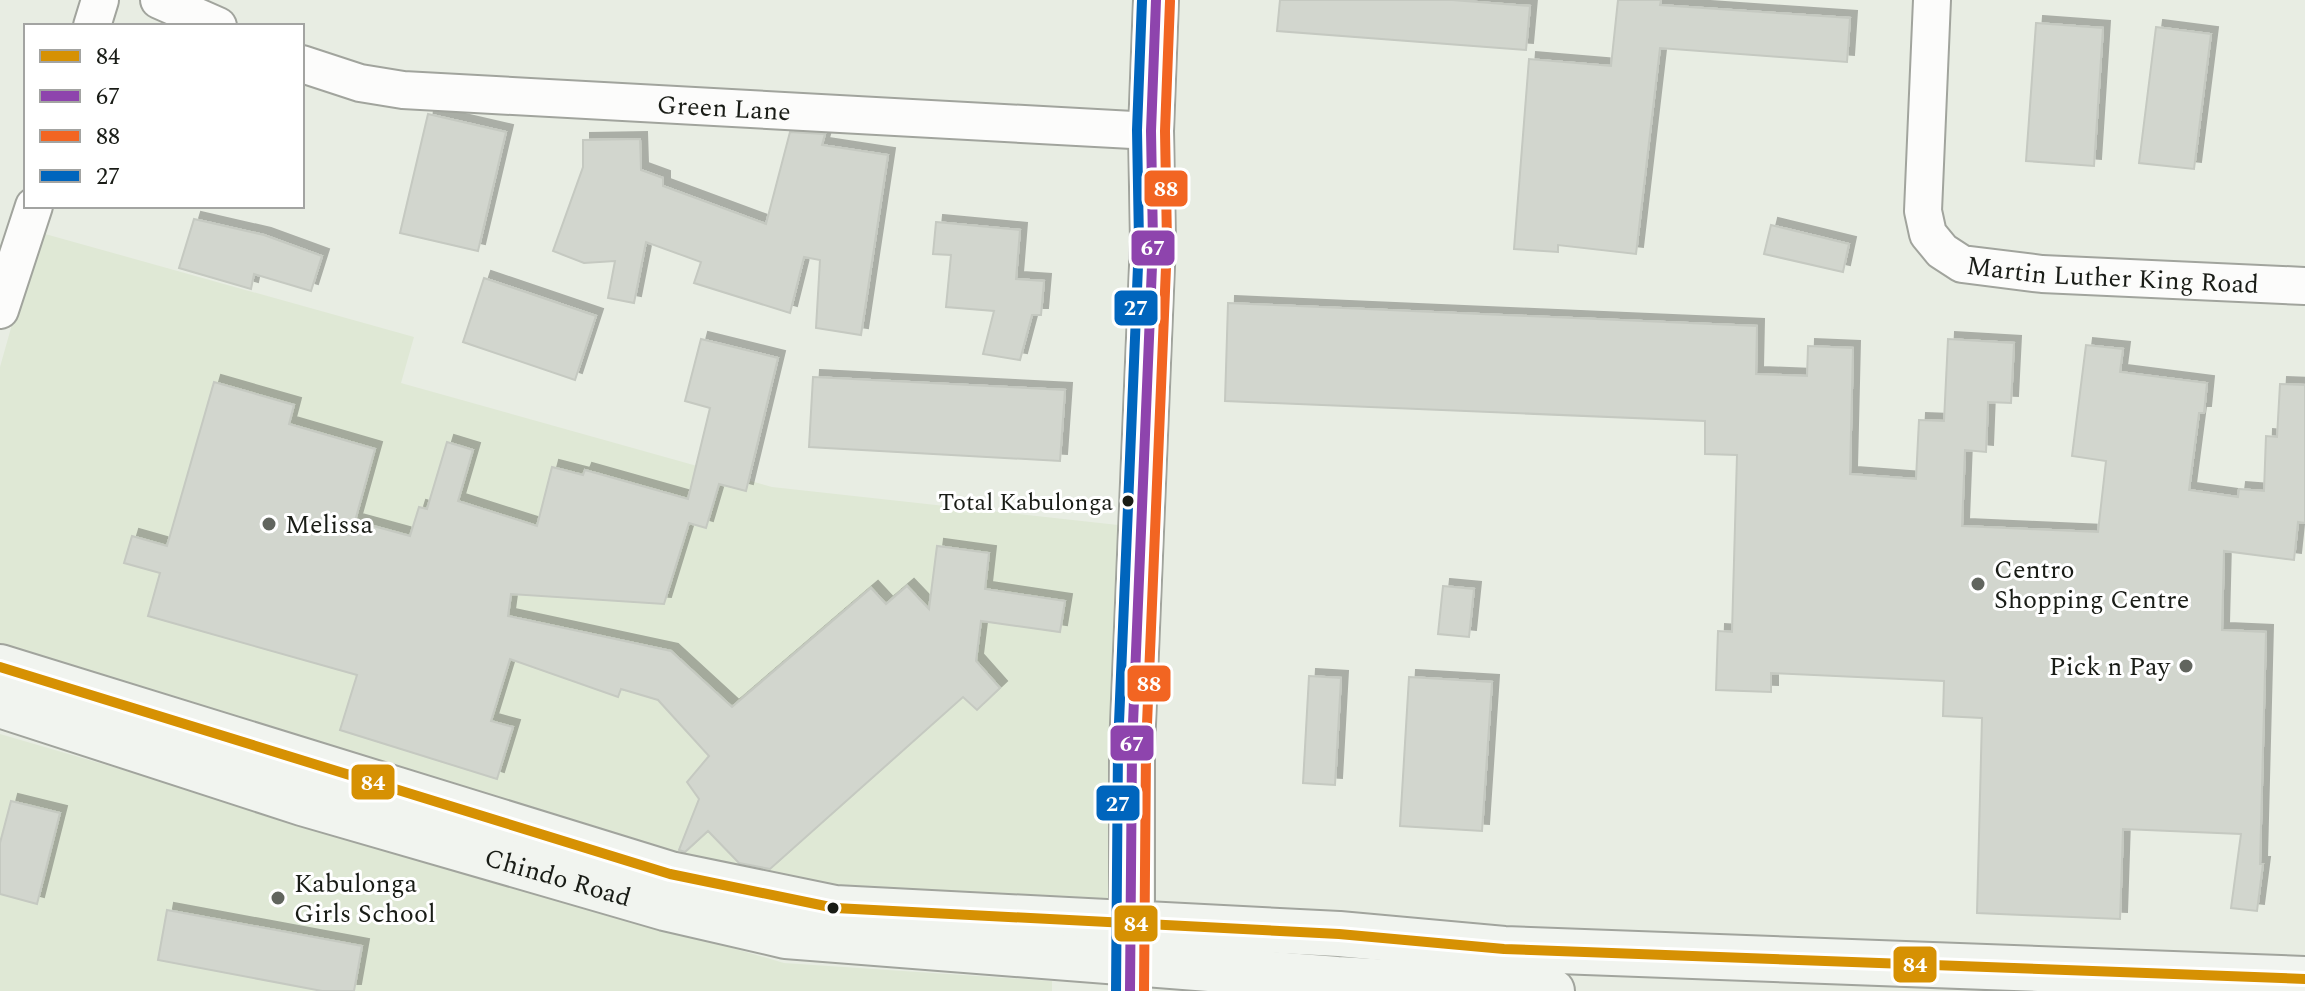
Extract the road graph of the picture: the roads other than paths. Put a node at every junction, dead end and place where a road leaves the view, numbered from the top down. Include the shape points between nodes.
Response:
1 (100, 0) edge
2 (159, 0) edge
3 (1156, 0) edge
4 (1932, 0) edge
5 (93, 24) edge
6 (213, 24) edge
7 (304, 65) edge
8 (1151, 131) junction
9 (33, 208) edge
10 (2305, 286) edge
11 (0, 310) edge
12 (0, 667) edge
13 (0, 705) edge
14 (1131, 959) edge
15 (2305, 979) edge
16 (1552, 991) edge

1 - 5 street
2 - 6 street
3 - 8 main road
4 - 10 street, Martin Luther King Road via 1923,211 1928,234 1942,251 1962,264 2042,274
7 - 8 street, Green Lane via 403,90
8 - 14 main road via 1153,242 1132,748
9 - 11 street
12 - 14 main road, Chindo Road via 670,874 774,898
13 - 14 main road, Chindo Road via 302,803 665,908 786,936
14 - 15 main road via 1339,934 1651,956
14 - 16 main road via 1337,979

